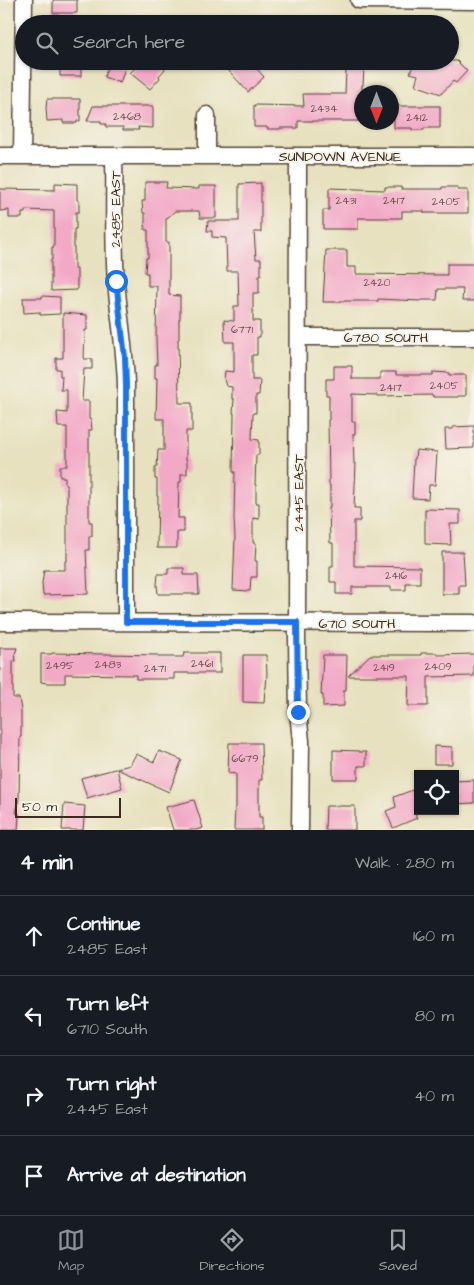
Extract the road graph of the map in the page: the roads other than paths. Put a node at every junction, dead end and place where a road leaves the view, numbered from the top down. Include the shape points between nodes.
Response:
1 (24, 0) edge
2 (360, 0) edge
3 (474, 0) edge
4 (24, 15) edge
5 (23, 70) edge
6 (207, 115) dead end
7 (0, 156) edge
8 (22, 156) junction
9 (114, 156) junction
10 (207, 156) junction
11 (298, 156) junction
12 (474, 156) edge
13 (298, 337) junction
14 (474, 338) edge
15 (0, 622) edge
16 (126, 622) junction
17 (297, 622) junction
18 (474, 623) edge
19 (300, 830) edge

1 - 4 street
2 - 3 street
5 - 8 street
6 - 10 street
7 - 8 street, SUNDOWN AVENUE
8 - 9 street, SUNDOWN AVENUE
9 - 10 street, SUNDOWN AVENUE
9 - 16 street, 2485 EAST via 116,281 126,384
10 - 11 street, SUNDOWN AVENUE
11 - 12 street, SUNDOWN AVENUE
11 - 13 street, 2445 EAST
13 - 14 street, 6780 SOUTH
13 - 17 street, 2445 EAST
15 - 16 street, 6710 SOUTH
16 - 17 street, 6710 SOUTH
17 - 18 street, 6710 SOUTH
17 - 19 street, 2445 EAST

